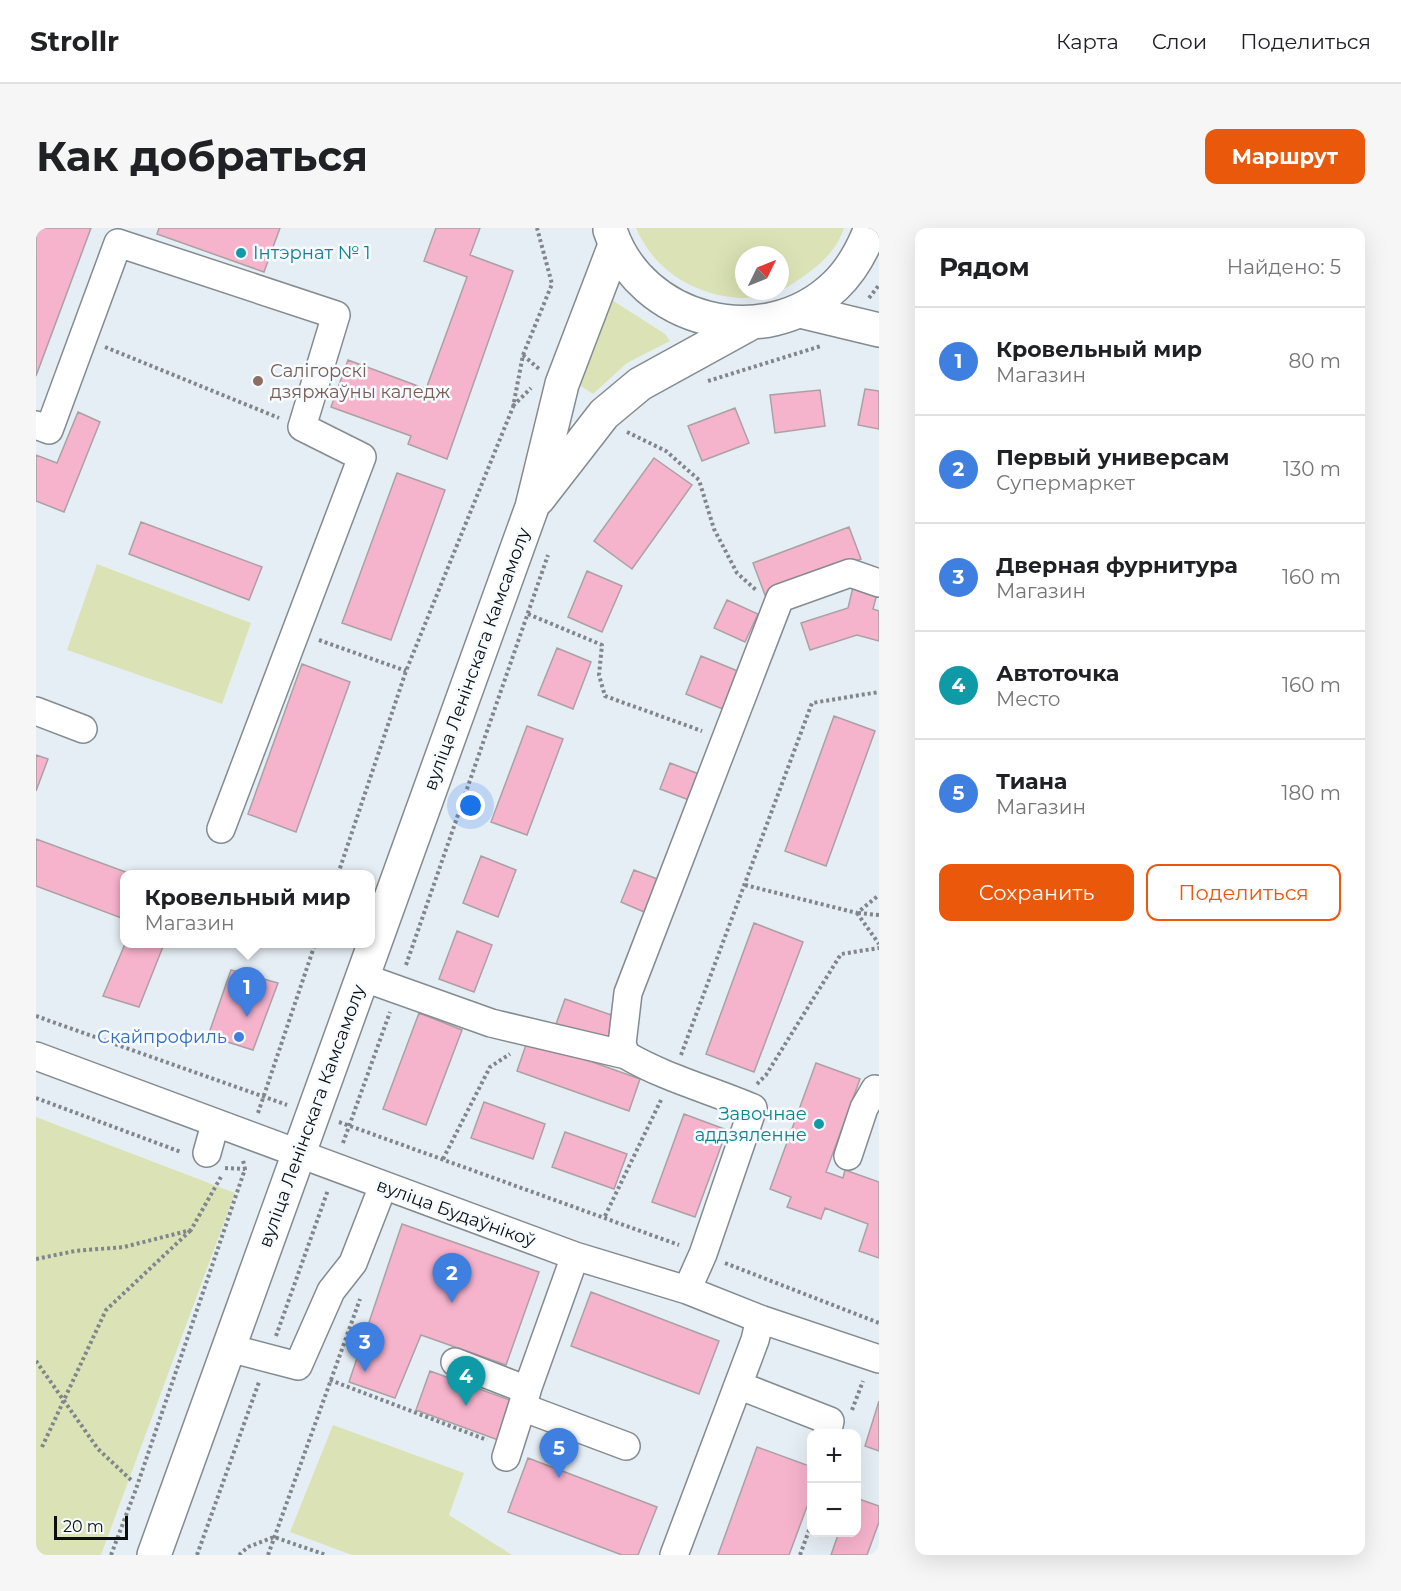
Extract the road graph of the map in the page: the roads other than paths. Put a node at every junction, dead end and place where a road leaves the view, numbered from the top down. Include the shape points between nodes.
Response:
1 (871, 228) edge
2 (612, 236) edge
3 (800, 311) junction
4 (749, 324) junction
5 (879, 330) edge
6 (36, 425) edge
7 (532, 507) junction
8 (879, 583) edge
9 (36, 711) edge
10 (83, 729) dead end
11 (221, 829) dead end
12 (375, 941) edge
13 (372, 948) edge
14 (362, 977) junction
15 (626, 1055) junction
16 (36, 1056) edge
17 (879, 1090) edge
18 (215, 1124) junction
19 (298, 1155) junction
20 (848, 1156) dead end
21 (210, 1160) road end
22 (383, 1186) junction
23 (575, 1256) junction
24 (687, 1290) junction
25 (760, 1319) junction
26 (229, 1348) junction
27 (879, 1359) edge
28 (455, 1362) dead end
29 (738, 1385) junction
30 (524, 1399) junction
31 (828, 1429) edge
32 (626, 1446) dead end
33 (507, 1452) road end
34 (158, 1554) edge
35 (674, 1555) edge

1 - 3 main road via 862,252 836,286
2 - 4 main road via 638,279 670,304 708,320
2 - 7 main road, вуліца Ленінскага Камсамолу via 562,384
3 - 4 main road
3 - 5 main road
4 - 7 main road, вуліца Ленінскага Камсамолу via 631,392 604,414
6 - 11 street via 49,430 118,243 336,315 302,427 362,456
7 - 12 main road, вуліца Ленінскага Камсамолу
8 - 15 street via 850,573 780,598 628,993 622,1044
9 - 10 street
13 - 14 main road, вуліца Ленінскага Камсамолу
14 - 15 street via 491,1023
14 - 19 main road, вуліца Ленінскага Камсамолу
15 - 24 street via 655,1072 673,1075 753,1108
16 - 18 street, вуліца Будаўнікоў
17 - 20 street via 875,1089 864,1108
18 - 19 street, вуліца Будаўнікоў
18 - 21 street
19 - 22 street, вуліца Будаўнікоў
19 - 26 main road, вуліца Ленінскага Камсамолу
22 - 23 street, вуліца Будаўнікоў
22 - 26 street via 353,1263 331,1291 298,1366
23 - 24 street, вуліца Будаўнікоў
23 - 30 street
24 - 25 street, вуліца Будаўнікоў
25 - 27 street, вуліца Будаўнікоў
25 - 29 street
26 - 34 main road, вуліца Ленінскага Камсамолу
28 - 30 street
29 - 31 street via 830,1421
29 - 35 street
30 - 32 street
30 - 33 street

